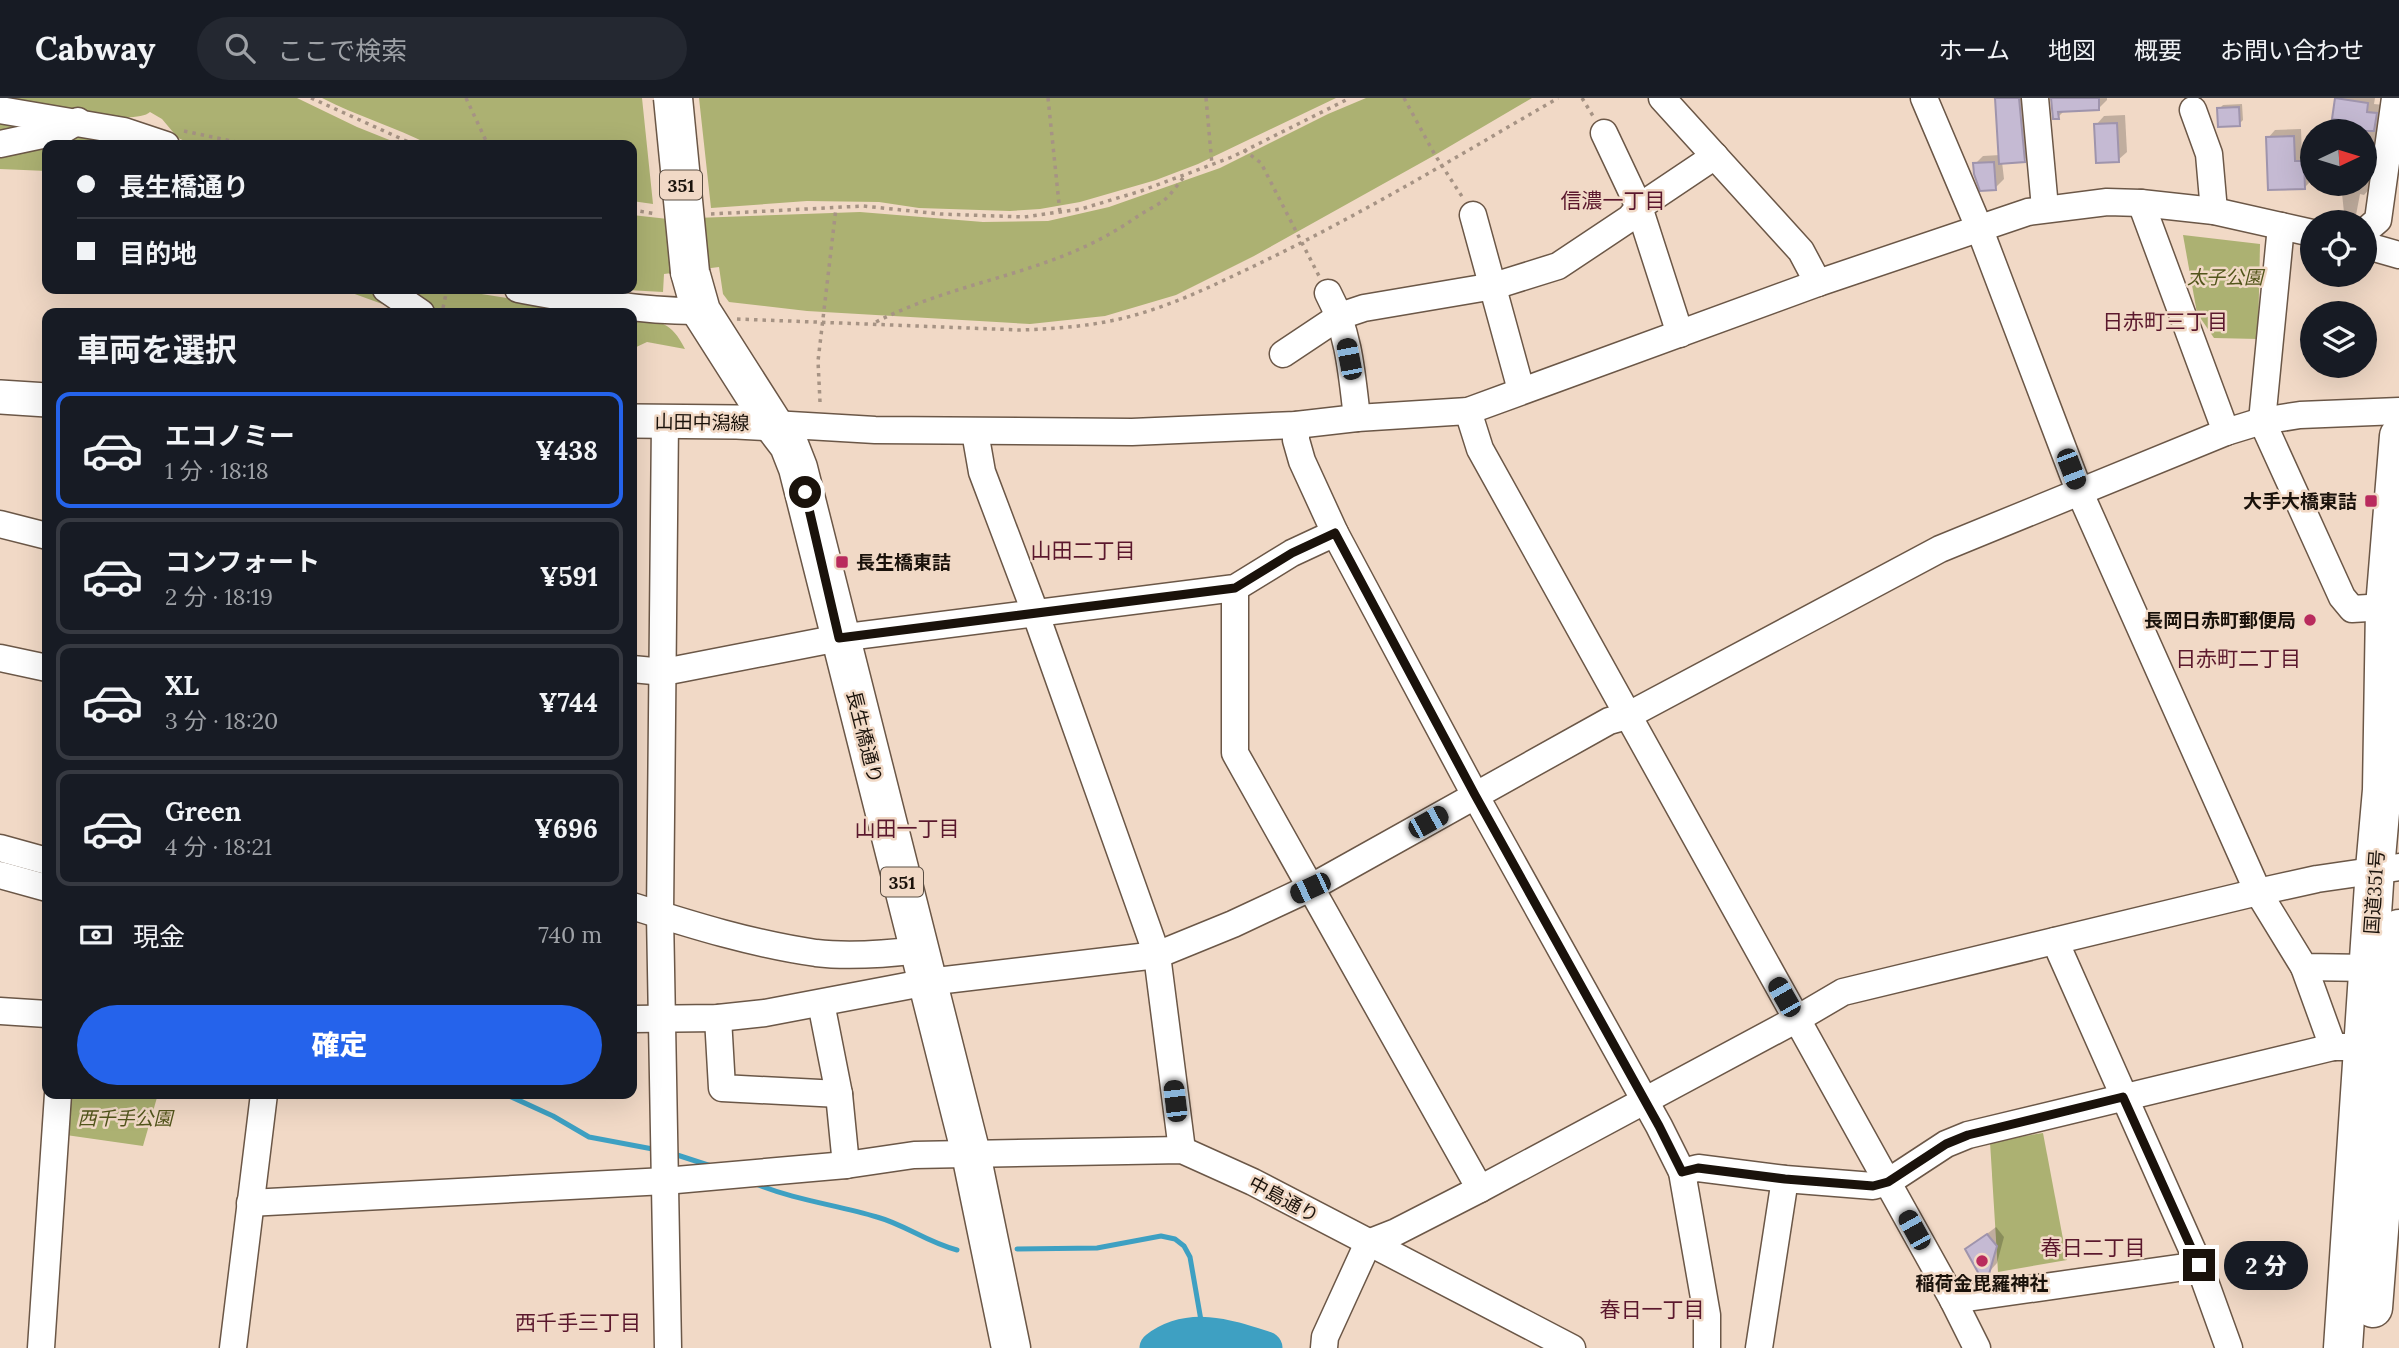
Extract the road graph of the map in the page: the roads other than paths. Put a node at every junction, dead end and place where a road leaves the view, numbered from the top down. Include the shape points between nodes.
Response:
1 (673, 98) edge
2 (1662, 98) edge
3 (1924, 98) edge
4 (2035, 98) edge
5 (2395, 98) edge
6 (0, 110) edge
7 (2193, 110) dead end
8 (78, 121) junction
9 (1604, 133) dead end
10 (174, 138) edge
11 (0, 144) edge
12 (1715, 156) junction
13 (2141, 203) junction
14 (1639, 207) junction
15 (2045, 208) junction
16 (2214, 211) junction
17 (1473, 215) dead end
18 (2377, 221) edge
19 (2281, 226) junction
20 (1980, 230) junction
21 (2300, 230) edge
22 (2377, 249) edge
23 (2399, 255) edge
24 (1818, 283) junction
25 (1494, 286) junction
26 (393, 294) edge
27 (551, 294) edge
28 (1334, 304) junction
29 (414, 308) edge
30 (716, 315) junction
31 (1681, 334) junction
32 (1283, 354) dead end
33 (1521, 390) junction
34 (0, 397) edge
35 (42, 400) edge
36 (1468, 411) junction
37 (2399, 411) edge
38 (1357, 418) junction
39 (637, 421) edge
40 (665, 421) junction
41 (2262, 421) junction
42 (772, 424) junction
43 (1296, 425) junction
44 (975, 432) junction
45 (2226, 432) junction
46 (2399, 436) edge
47 (2080, 493) junction
48 (0, 524) edge
49 (1335, 533) junction
50 (42, 535) edge
51 (1235, 588) junction
52 (2385, 607) junction
53 (1035, 612) junction
54 (839, 638) junction
55 (0, 658) edge
56 (42, 667) edge
57 (637, 669) edge
58 (664, 672) junction
59 (1627, 716) junction
60 (1475, 795) junction
61 (0, 848) edge
62 (42, 860) edge
63 (2387, 868) edge
64 (0, 875) edge
65 (42, 887) edge
66 (1310, 888) junction
67 (2258, 892) junction
68 (637, 908) edge
69 (660, 915) junction
70 (2399, 929) edge
71 (2055, 941) junction
72 (1157, 955) junction
73 (924, 966) junction
74 (2304, 967) junction
75 (2370, 968) junction
76 (821, 1003) junction
77 (0, 1011) edge
78 (42, 1014) edge
79 (718, 1018) junction
80 (637, 1019) edge
81 (1797, 1019) junction
82 (660, 1020) junction
83 (2372, 1049) edge
84 (839, 1094) junction
85 (2123, 1097) junction
86 (58, 1099) edge
87 (263, 1099) edge
88 (1643, 1101) junction
89 (1182, 1150) junction
90 (971, 1154) junction
91 (846, 1165) junction
92 (1682, 1172) junction
93 (1785, 1179) junction
94 (664, 1181) junction
95 (1888, 1182) junction
96 (1480, 1189) junction
97 (250, 1203) junction
98 (1368, 1243) junction
99 (2199, 1265) junction
100 (1954, 1300) junction
101 (1324, 1342) edge
102 (41, 1348) edge
103 (233, 1348) edge
104 (668, 1348) edge
105 (1011, 1348) edge
106 (1572, 1348) edge
107 (1707, 1348) edge
108 (1759, 1348) edge
109 (1977, 1348) edge
110 (2229, 1348) edge
111 (2343, 1348) edge
112 (2370, 1348) edge

1 - 30 highway, 長生橋通り / 351, bridge via 690,272
2 - 12 street
3 - 20 street
4 - 15 street
5 - 18 street
6 - 8 street
7 - 16 street via 2209,154
8 - 10 street
8 - 11 street via 61,131
9 - 14 street
12 - 14 street
12 - 24 street via 1801,251
13 - 15 street
13 - 16 street
13 - 45 street
14 - 25 street via 1630,219 1558,266
14 - 31 street
15 - 20 street
16 - 19 street
17 - 25 street
19 - 21 street
19 - 41 street
20 - 24 street
20 - 47 street
22 - 23 street
24 - 31 street
25 - 28 street via 1364,308
25 - 33 street
26 - 29 street
27 - 30 street
28 - 32 street
28 - 38 street via 1353,380
30 - 42 highway, 長生橋通り / 351
31 - 33 street
33 - 36 street
34 - 35 main road
36 - 38 street
36 - 59 street via 1480,449
37 - 41 street
38 - 43 street
39 - 40 main road, 山田中潟線
40 - 42 main road, 山田中潟線
40 - 58 street
41 - 45 street
41 - 52 street via 2342,597 2352,609
42 - 44 street
42 - 54 highway, 長生橋通り / 351 via 789,445 798,468
43 - 44 street
43 - 49 street via 1302,461
44 - 53 street via 982,472
45 - 47 street
46 - 52 highway, 国道351号
47 - 59 street via 1940,550
47 - 67 street
48 - 50 street
49 - 51 street
49 - 60 street
51 - 53 street
51 - 66 street via 1235,753
52 - 63 highway, 国道351号 via 2382,790
53 - 54 street
53 - 72 street
54 - 58 street
54 - 73 highway, 長生橋通り / 351
55 - 56 street
57 - 58 street
58 - 69 street
59 - 60 street via 1609,721
59 - 81 street
60 - 66 street
60 - 88 street
61 - 62 street
63 - 67 street
63 - 75 highway, 国道351号
64 - 65 street
66 - 72 street
66 - 96 street
67 - 71 street
67 - 74 street
68 - 69 street
69 - 73 street via 748,940 818,953 890,954
69 - 82 street
70 - 83 highway, 国道351号
71 - 81 street via 1866,985 1843,992
71 - 85 street
72 - 73 street
72 - 89 street
73 - 76 street
73 - 90 highway, 長生橋通り / 351
74 - 75 street
74 - 83 street via 2324,1016
75 - 83 highway, 国道351号
76 - 79 street
76 - 84 street
77 - 78 street
79 - 82 street
79 - 84 street via 722,1088
80 - 82 street
81 - 88 street
81 - 95 street
82 - 94 street
83 - 85 street
83 - 111 highway, 国道351号
83 - 112 highway, 国道351号
84 - 91 street
85 - 95 street via 1968,1135
85 - 99 street
86 - 102 street
87 - 97 street
88 - 92 street
88 - 96 street
89 - 90 street, 中島通り
89 - 98 street, 中島通り
90 - 91 street, 中島通り
90 - 105 highway, 長生橋通り / 351
91 - 94 street, 中島通り
92 - 93 street via 1698,1168
92 - 107 street via 1707,1315
93 - 95 street via 1873,1186
93 - 108 street
94 - 97 street, 中島通り
94 - 104 street
95 - 100 street
96 - 98 street
97 - 103 street
98 - 101 street
98 - 106 street, 中島通り
99 - 100 street
99 - 110 street
100 - 109 street

